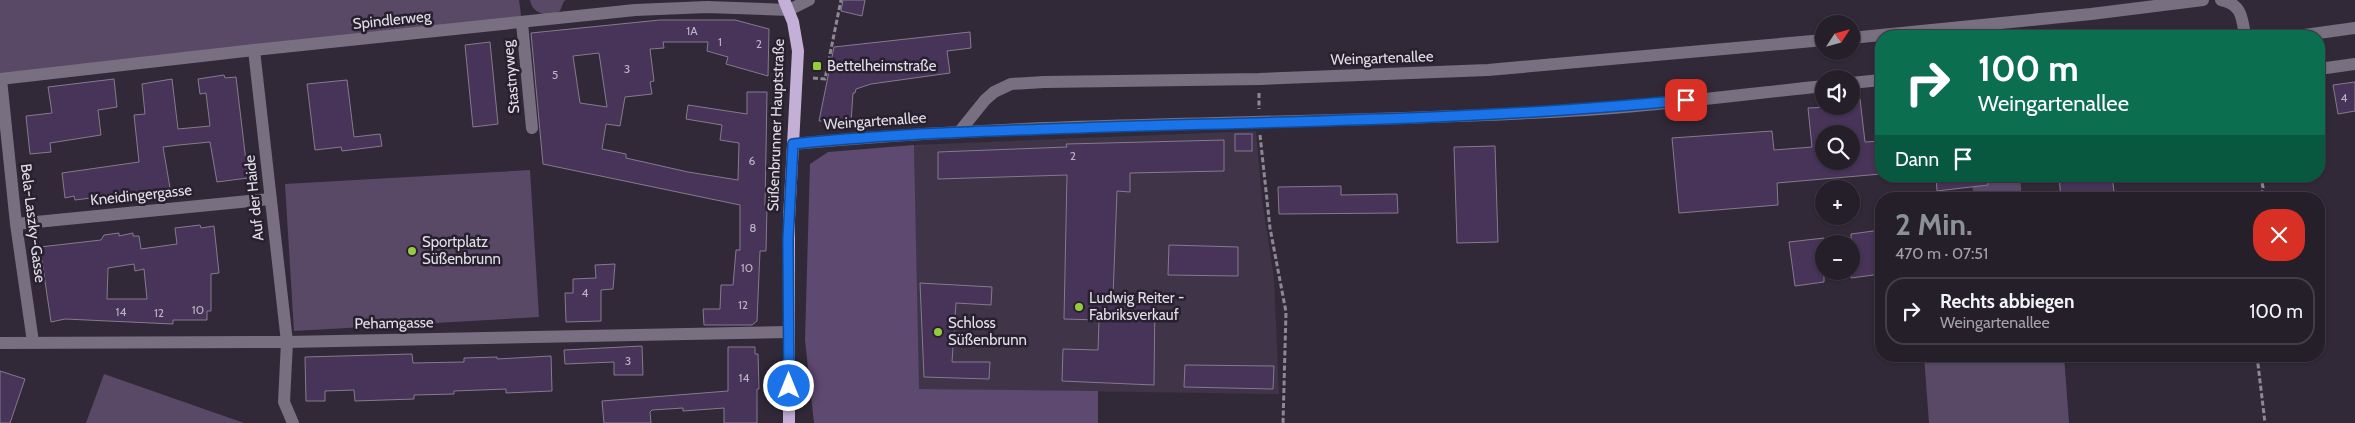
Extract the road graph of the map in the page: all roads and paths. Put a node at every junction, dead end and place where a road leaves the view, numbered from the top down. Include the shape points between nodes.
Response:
1 (809, 0) edge
2 (841, 0) edge
3 (2203, 0) edge
4 (2221, 0) edge
5 (786, 5) edge
6 (522, 23) junction
7 (2355, 28) edge
8 (1981, 30) edge
9 (2244, 30) edge
10 (2325, 32) edge
11 (1860, 37) edge
12 (1875, 37) edge
13 (1815, 41) edge
14 (254, 50) junction
15 (2355, 64) edge
16 (2325, 68) edge
17 (813, 78) dead end
18 (0, 79) edge
19 (1259, 80) junction
20 (1875, 81) edge
21 (1860, 82) edge
22 (1815, 87) edge
23 (1259, 123) junction
24 (532, 128) dead end
25 (960, 132) junction
26 (793, 144) junction
27 (270, 199) junction
28 (16, 224) junction
29 (789, 332) junction
30 (33, 342) junction
31 (287, 342) junction
32 (0, 343) edge
33 (2258, 362) edge
34 (293, 423) edge
35 (789, 423) edge
36 (1283, 423) edge
37 (2265, 423) edge

1 - 5 street
2 - 17 path via 825,79
3 - 8 street
4 - 9 street via 2234,4 2240,10
5 - 6 street, Spindlerweg via 635,10
5 - 26 main road, Süßenbrunner Hauptstraße via 798,42
6 - 14 street, Spindlerweg
6 - 24 street, Stastnyweg
7 - 10 street
11 - 12 street
13 - 19 street, Weingartenallee via 1488,70
14 - 18 street, Spindlerweg
14 - 27 street, Auf der Haide
15 - 16 street
18 - 28 street, Bela-Laszky-Gasse
19 - 23 path
19 - 25 street, Weingartenallee via 1011,84 984,100
20 - 21 street
22 - 23 street, Weingartenallee via 1587,110
23 - 25 street, Weingartenallee
23 - 36 path via 1270,228 1286,312
25 - 26 street, Weingartenallee
26 - 29 main road, Süßenbrunner Hauptstraße via 788,239
27 - 28 street, Kneidingergasse
27 - 31 street, Auf der Haide
28 - 30 street, Bela-Laszky-Gasse
29 - 31 street, Pehamgasse
29 - 35 main road, Süßenbrunner Hauptstraße
30 - 31 street, Pehamgasse
30 - 32 street, Pehamgasse
31 - 34 street, Auf der Haide via 284,402
33 - 37 path

